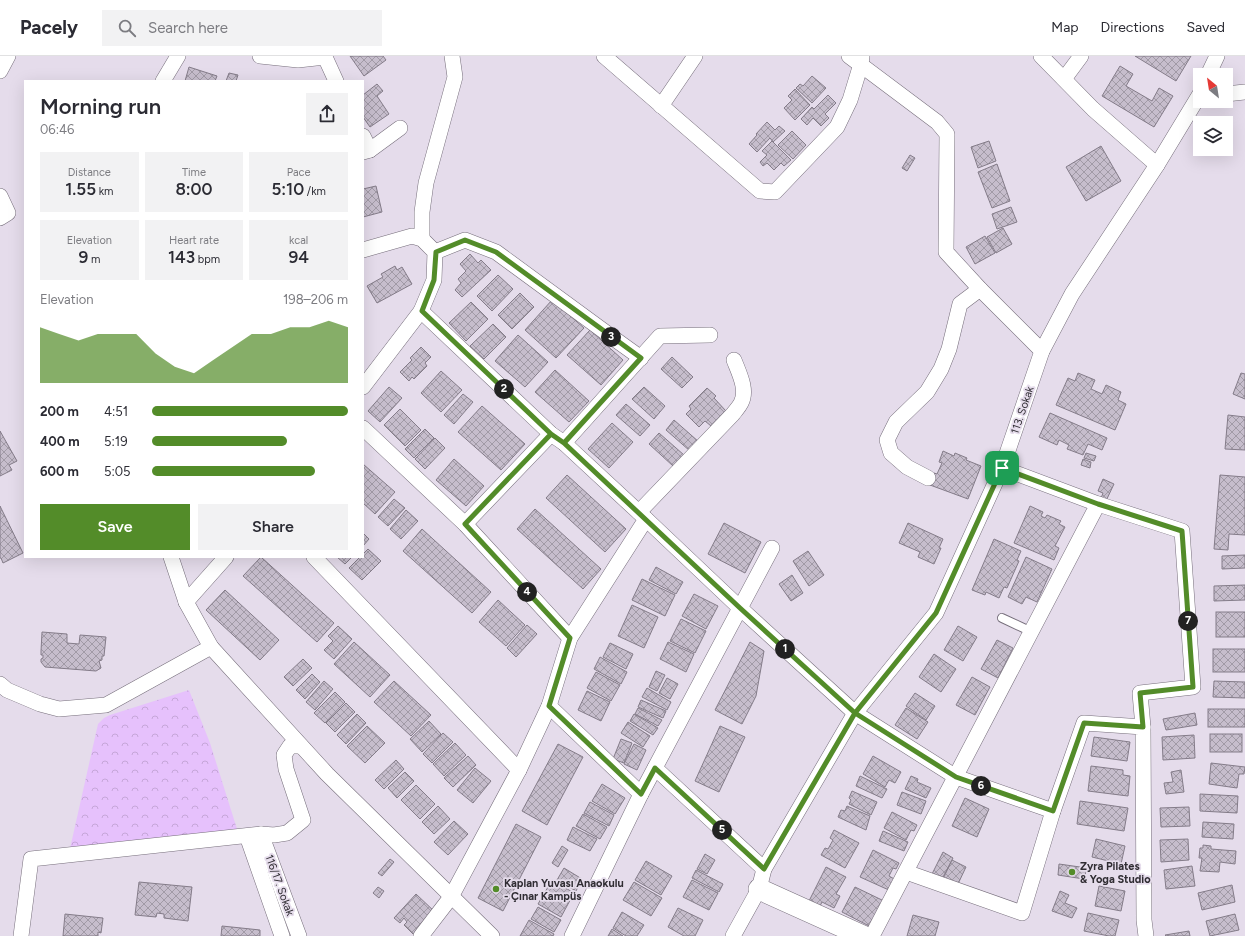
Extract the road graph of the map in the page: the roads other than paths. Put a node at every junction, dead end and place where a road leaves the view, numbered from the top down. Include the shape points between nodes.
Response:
1 (8, 56) edge
2 (178, 56) edge
3 (260, 56) edge
4 (452, 56) edge
5 (604, 56) edge
6 (695, 56) edge
7 (1041, 56) edge
8 (1081, 56) edge
9 (1217, 56) edge
10 (325, 57) edge
11 (857, 59) edge
12 (1211, 68) edge
13 (0, 71) edge
14 (1064, 79) junction
15 (165, 80) edge
16 (336, 80) edge
17 (1245, 92) edge
18 (1233, 93) edge
19 (662, 106) junction
20 (1193, 107) edge
21 (400, 128) dead end
22 (364, 141) edge
23 (366, 151) edge
24 (1157, 165) junction
25 (0, 196) edge
26 (0, 218) edge
27 (422, 239) junction
28 (364, 250) edge
29 (436, 252) junction
30 (980, 289) junction
31 (422, 311) junction
32 (710, 336) dead end
33 (1042, 351) junction
34 (641, 358) junction
35 (734, 360) dead end
36 (364, 386) edge
37 (364, 429) edge
38 (551, 434) junction
39 (564, 443) junction
40 (1002, 468) junction
41 (928, 478) dead end
42 (1098, 504) junction
43 (642, 516) junction
44 (465, 524) junction
45 (772, 548) dead end
46 (171, 558) edge
47 (225, 558) edge
48 (315, 558) edge
49 (186, 602) junction
50 (740, 608) junction
51 (1002, 618) dead end
52 (1032, 632) junction
53 (570, 638) junction
54 (212, 647) junction
55 (0, 684) edge
56 (549, 706) junction
57 (855, 713) junction
58 (1143, 727) junction
59 (301, 746) junction
60 (655, 768) junction
61 (519, 770) junction
62 (956, 777) junction
63 (641, 794) junction
64 (1053, 811) junction
65 (254, 835) junction
66 (764, 869) junction
67 (906, 872) junction
68 (758, 890) junction
69 (451, 897) junction
70 (21, 936) edge
71 (282, 936) edge
72 (299, 936) edge
73 (421, 936) edge
74 (492, 936) edge
75 (572, 936) edge
76 (733, 936) edge
77 (863, 936) edge
78 (872, 936) edge
79 (1146, 936) edge

1 - 13 street
2 - 15 street
3 - 10 street via 298,60
4 - 27 street via 455,77 426,183
5 - 19 street
6 - 19 street
7 - 14 street
8 - 14 street
9 - 12 street
10 - 16 street
11 - 19 street via 850,100 837,127 775,192 760,191
11 - 30 street via 937,122 946,134 946,252
14 - 24 street via 1093,109
17 - 18 street
20 - 24 street, 113. Sokak
21 - 23 street
22 - 23 street
24 - 33 street, 113. Sokak via 1072,294
25 - 26 street via 8,213
27 - 28 street via 412,236
27 - 29 street
29 - 31 street via 434,280
29 - 34 street via 465,240 496,252
30 - 33 street
30 - 41 street via 960,304 949,349 941,369 927,392 896,422 887,440 891,454 907,467
31 - 36 street
31 - 38 street
32 - 34 street via 660,336
33 - 40 street, 113. Sokak
34 - 39 street
35 - 43 street via 744,391 741,403
37 - 44 street
38 - 39 street
38 - 44 street
39 - 43 street
40 - 42 street
40 - 57 street, 113. Sokak via 936,613
42 - 52 street
42 - 58 street via 1182,531 1193,687 1140,693
43 - 50 street
43 - 53 street
44 - 53 street
45 - 50 street
46 - 49 street
47 - 49 street
48 - 61 street
49 - 54 street
50 - 57 street
50 - 60 street
51 - 52 lane
52 - 62 street
53 - 56 street
54 - 55 street via 106,705 59,709 40,704 7,690
54 - 59 street
56 - 61 street
56 - 63 street
57 - 62 street
57 - 66 street, 113. Sokak
58 - 64 street via 1084,723
58 - 79 street
59 - 65 street via 290,746 284,755 286,769 303,820 287,833
59 - 69 street
60 - 63 street
60 - 66 street
61 - 69 street
62 - 64 street
62 - 67 street
63 - 75 street
64 - 67 street via 1022,913
65 - 70 street via 32,859
65 - 71 street, 116/17. Sokak
65 - 72 street, 116/17. Sokak
66 - 68 street, 113. Sokak
67 - 78 street
68 - 76 street, 113. Sokak
68 - 77 street
69 - 73 street
69 - 74 street

